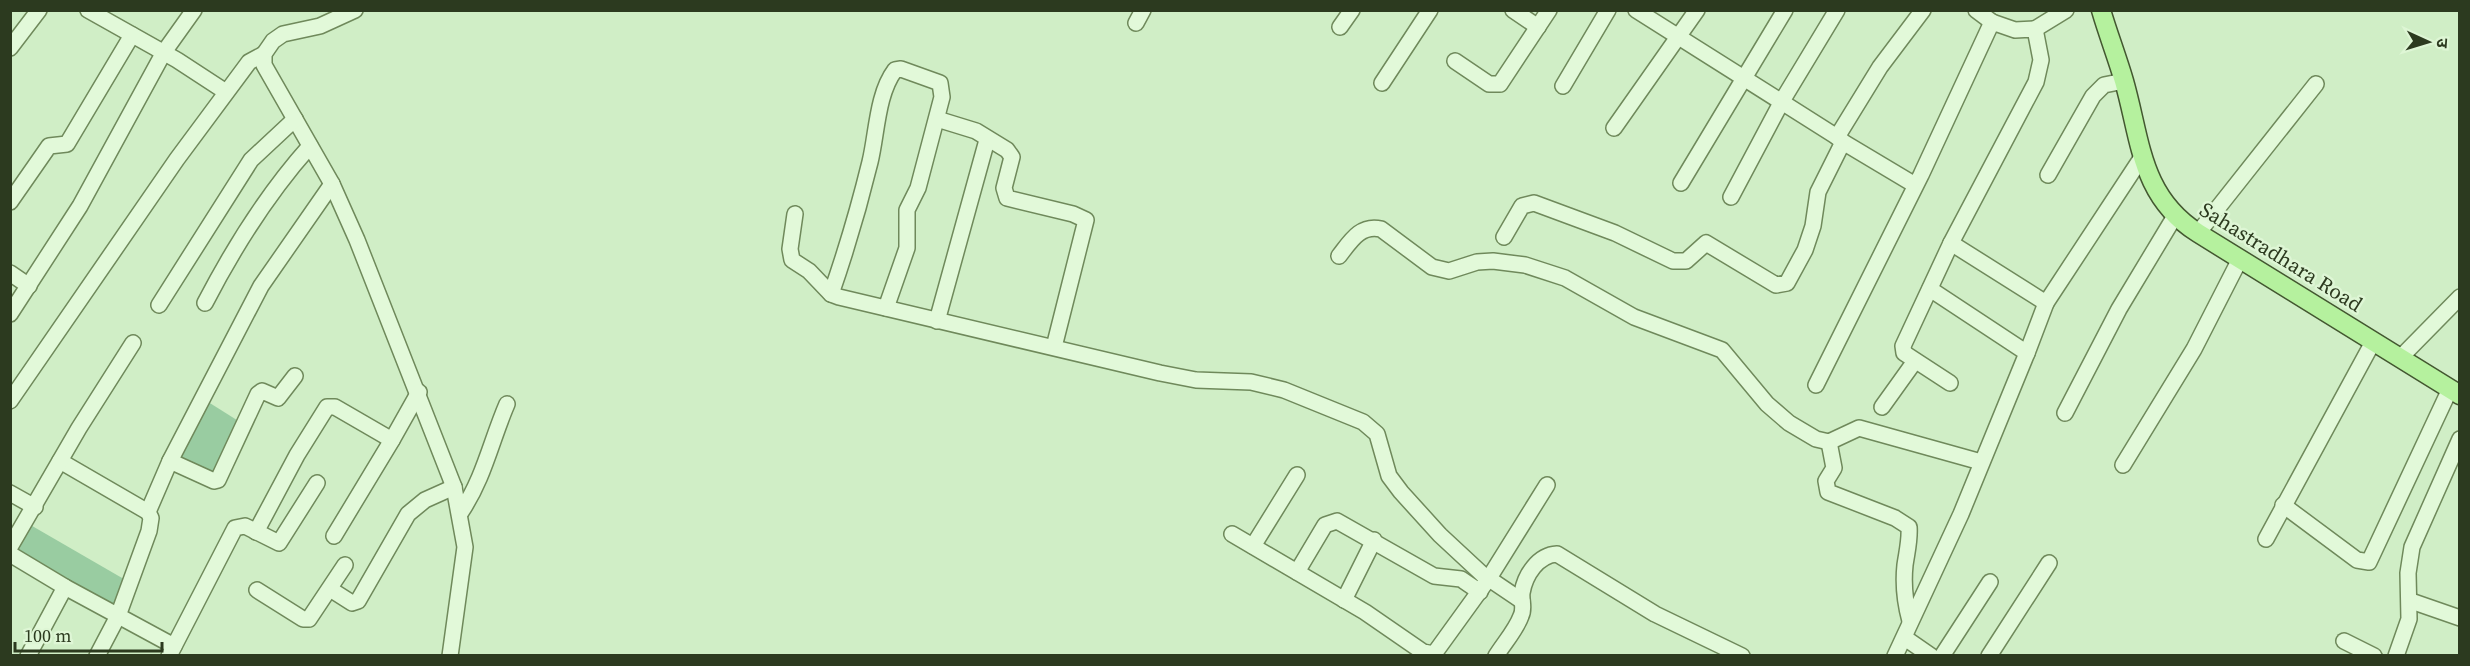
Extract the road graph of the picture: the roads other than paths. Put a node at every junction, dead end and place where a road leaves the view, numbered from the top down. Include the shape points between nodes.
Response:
1 (39, 10) edge
2 (88, 10) edge
3 (194, 10) edge
4 (355, 10) edge
5 (1352, 10) edge
6 (1430, 10) edge
7 (1513, 10) edge
8 (1549, 10) edge
9 (1608, 10) edge
10 (1636, 10) edge
11 (1697, 10) edge
12 (1785, 10) edge
13 (1837, 10) edge
14 (1923, 10) edge
15 (1976, 10) edge
16 (2066, 10) edge
17 (2101, 10) edge
18 (1992, 22) junction
19 (1340, 27) dead end
20 (1538, 27) junction
21 (2034, 29) junction
22 (132, 35) junction
23 (1678, 36) junction
24 (10, 48) edge
25 (164, 52) junction
26 (264, 54) junction
27 (1455, 61) dead end
28 (1744, 77) junction
29 (2124, 81) junction
30 (1382, 83) dead end
31 (2316, 84) dead end
32 (1563, 86) dead end
33 (226, 92) junction
34 (1782, 101) junction
35 (295, 119) junction
36 (936, 119) junction
37 (1614, 128) dead end
38 (1840, 139) junction
39 (987, 140) junction
40 (310, 146) junction
41 (2142, 157) junction
42 (2048, 175) dead end
43 (1681, 183) dead end
44 (332, 184) junction
45 (1915, 185) junction
46 (1731, 197) dead end
47 (10, 202) edge
48 (795, 214) dead end
49 (2175, 216) junction
50 (2198, 233) junction
51 (1503, 237) dead end
52 (1951, 243) junction
53 (1339, 256) dead end
54 (2240, 259) junction
55 (10, 273) edge
56 (29, 286) junction
57 (1930, 289) junction
58 (831, 294) junction
59 (2460, 297) edge
60 (205, 303) dead end
61 (2046, 303) junction
62 (159, 305) dead end
63 (886, 308) junction
64 (10, 314) edge
65 (937, 321) junction
66 (2373, 342) junction
67 (133, 344) dead end
68 (1054, 347) junction
69 (2027, 353) junction
70 (2400, 358) junction
71 (1915, 361) junction
72 (295, 376) dead end
73 (1950, 383) dead end
74 (1816, 385) dead end
75 (419, 392) junction
76 (2457, 392) edge
77 (11, 399) edge
78 (507, 404) dead end
79 (1882, 407) dead end
80 (2065, 413) dead end
81 (2460, 439) edge
82 (392, 440) junction
83 (1829, 442) junction
84 (60, 461) junction
85 (170, 461) junction
86 (1981, 462) junction
87 (2122, 465) dead end
88 (1297, 475) dead end
89 (317, 483) dead end
90 (1547, 485) dead end
91 (454, 487) junction
92 (10, 493) edge
93 (2283, 504) junction
94 (35, 507) junction
95 (148, 512) junction
96 (461, 512) junction
97 (256, 532) junction
98 (1232, 534) dead end
99 (334, 536) dead end
100 (2266, 539) dead end
101 (1374, 540) junction
102 (1253, 546) junction
103 (10, 547) edge
104 (10, 554) edge
105 (2049, 563) dead end
106 (345, 565) dead end
107 (1297, 572) junction
108 (1489, 578) junction
109 (1990, 582) dead end
110 (65, 587) junction
111 (330, 589) junction
112 (257, 590) dead end
113 (1479, 592) junction
114 (1344, 600) junction
115 (1522, 601) junction
116 (2411, 601) junction
117 (118, 616) junction
118 (2460, 618) edge
119 (1910, 621) junction
120 (1905, 638) junction
121 (2344, 641) dead end
122 (1715, 650) edge
123 (171, 651) edge
124 (28, 656) edge
125 (97, 656) edge
126 (450, 656) edge
127 (1496, 656) edge
128 (1742, 656) edge
129 (1895, 656) edge
130 (1931, 656) edge
131 (1942, 656) edge
132 (1989, 656) edge
133 (2374, 656) edge
134 (2396, 656) edge

1 - 24 street
2 - 22 street
3 - 25 street
4 - 26 street via 320,26 283,34
5 - 19 street
6 - 30 street
7 - 20 street
8 - 20 street
9 - 32 street
10 - 23 street
11 - 23 street
12 - 28 street
13 - 34 street
14 - 38 street via 1880,67
15 - 18 street
16 - 21 street
17 - 29 main road, Sahastradhara Road
18 - 21 street via 2015,30
18 - 45 street
20 - 27 street via 1497,85 1489,84
21 - 52 street via 2041,60 2036,82
22 - 25 street
22 - 47 street via 67,144 49,146
23 - 28 street
23 - 37 street
25 - 33 street
25 - 56 street via 80,206
26 - 33 street via 252,60
26 - 35 street via 266,71
28 - 34 street
28 - 43 street
29 - 41 main road, Sahastradhara Road
29 - 42 street via 2104,85 2093,96
31 - 50 street
33 - 77 street
34 - 38 street
34 - 46 street
35 - 40 street
35 - 62 street via 251,159
36 - 39 street via 976,131
36 - 58 street via 942,97 940,83 895,70 884,95 865,184
36 - 63 street via 918,188 907,210 907,248
38 - 45 street
38 - 51 street via 1818,192 1806,250 1791,279 1782,285 1706,243 1686,261 1673,261 1615,233 1534,203 1522,206
39 - 65 street
39 - 68 street via 1007,150 1012,158 1004,188 1007,198 1086,220
40 - 44 street
40 - 60 street via 238,242
41 - 49 main road, Sahastradhara Road via 2146,173
41 - 61 street
44 - 75 street
44 - 85 street via 261,286
45 - 74 street
48 - 58 street via 792,260
49 - 50 main road, Sahastradhara Road
49 - 80 street via 2119,309
50 - 54 main road, Sahastradhara Road
52 - 57 street
52 - 61 street
53 - 83 street via 1358,233 1372,227 1381,229 1441,271 1492,261 1525,265 1565,278 1634,317 1722,350 1767,404 1789,423 1815,439
54 - 66 main road, Sahastradhara Road
54 - 87 street via 2194,349
55 - 56 street
56 - 64 street
57 - 69 street
57 - 71 street via 1903,346 1904,353
58 - 63 street
59 - 70 street
61 - 69 street
63 - 65 street
65 - 68 street
66 - 70 main road, Sahastradhara Road
66 - 93 street
67 - 84 street
68 - 108 street via 1196,380 1251,382 1284,390 1363,422 1377,434 1389,476 1401,492 1440,535
69 - 86 street
70 - 76 main road, Sahastradhara Road
71 - 73 street
71 - 79 street
72 - 85 street via 278,398 258,394 218,480
75 - 82 street
75 - 91 street
76 - 93 street via 2369,561 2357,560
78 - 96 street via 482,475
81 - 116 street via 2412,547 2408,573
82 - 97 street via 335,407 327,407
82 - 99 street
83 - 86 street via 1859,428
83 - 119 street via 1834,468 1826,482 1828,492 1909,527 1905,604
84 - 94 street
84 - 95 street
85 - 95 street
86 - 119 street
88 - 102 street
89 - 97 street via 279,543
90 - 108 street
91 - 96 street
91 - 111 street via 425,500 408,514 358,601 352,603
92 - 94 street
93 - 100 street
94 - 103 street
95 - 117 street via 149,531
96 - 126 street via 465,547
97 - 123 street via 245,526 235,528
98 - 102 street
101 - 107 street via 1332,521 1325,525
101 - 113 street via 1434,576 1461,579
101 - 114 street
102 - 107 street
104 - 110 street
105 - 132 street
106 - 111 street
107 - 114 street
108 - 113 street
108 - 115 street
109 - 131 street
110 - 117 street
110 - 124 street
111 - 112 street via 306,620
113 - 114 street via 1434,654 1423,652
115 - 122 street via 1528,574 1546,556 1557,554
115 - 127 street via 1520,619
116 - 118 street
116 - 134 street
117 - 123 street
117 - 125 street
119 - 120 street
120 - 129 street
120 - 130 street
121 - 133 street
122 - 128 street

